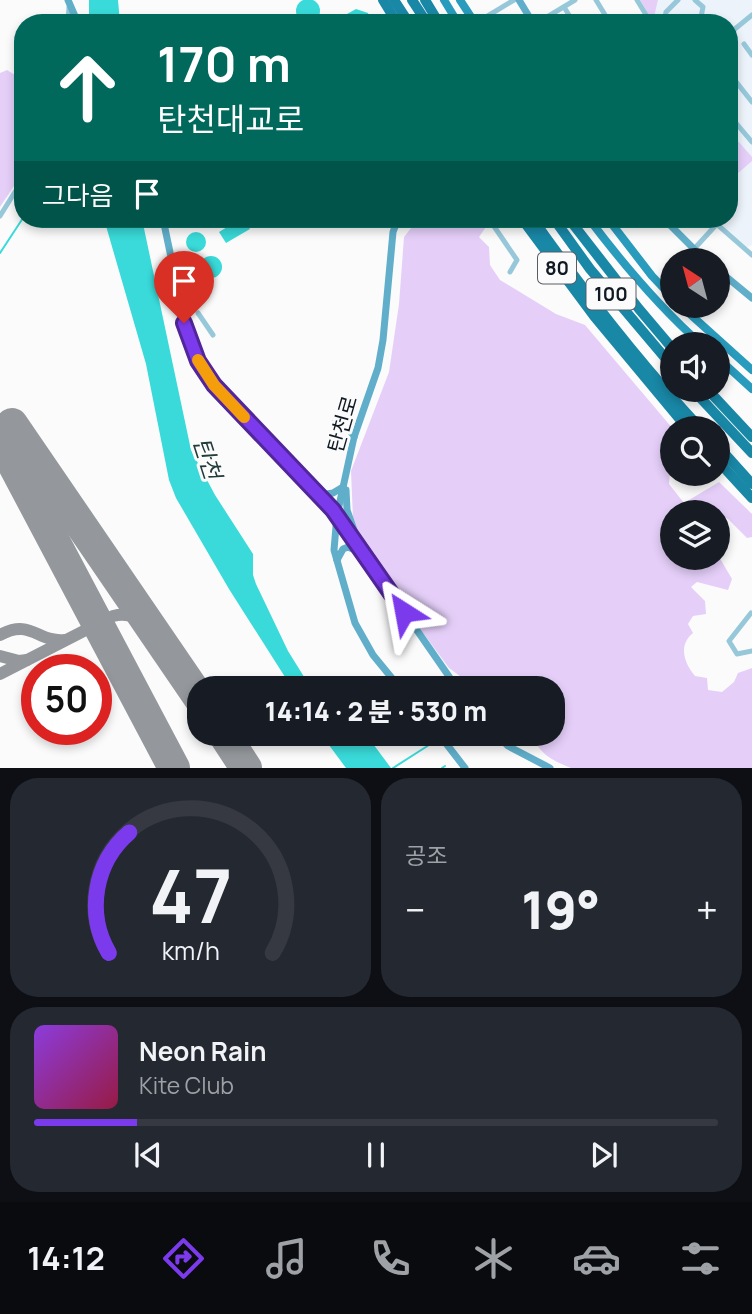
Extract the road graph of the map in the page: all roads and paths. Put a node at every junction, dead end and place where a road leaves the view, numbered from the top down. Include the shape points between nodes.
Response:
1 (517, 0) edge
2 (575, 0) edge
3 (678, 0) edge
4 (564, 7) junction
5 (492, 14) edge
6 (528, 14) edge
7 (551, 14) edge
8 (568, 14) edge
9 (666, 14) edge
10 (752, 15) edge
11 (738, 26) edge
12 (744, 44) dead end
13 (752, 55) edge
14 (738, 84) edge
15 (752, 102) edge
16 (738, 125) edge
17 (752, 142) edge
18 (14, 193) edge
19 (0, 216) edge
20 (165, 228) edge
21 (395, 228) edge
22 (495, 228) edge
23 (529, 228) edge
24 (539, 228) edge
25 (560, 228) edge
26 (576, 228) edge
27 (596, 228) edge
28 (615, 228) edge
29 (673, 228) edge
30 (713, 228) edge
31 (720, 228) edge
32 (693, 248) edge
33 (695, 248) edge
34 (749, 249) edge
35 (752, 255) edge
36 (510, 272) dead end
37 (730, 280) edge
38 (660, 284) edge
39 (752, 298) edge
40 (198, 313) dead end
41 (597, 314) junction
42 (695, 318) edge
43 (687, 332) edge
44 (660, 334) edge
45 (213, 335) dead end
46 (660, 352) edge
47 (730, 368) edge
48 (752, 369) edge
49 (742, 379) junction
50 (752, 389) edge
51 (704, 402) edge
52 (719, 402) edge
53 (678, 416) edge
54 (689, 416) edge
55 (335, 423) dead end
56 (354, 437) junction
57 (752, 437) edge
58 (752, 453) edge
59 (730, 459) edge
60 (346, 471) junction
61 (730, 474) edge
62 (752, 484) edge
63 (343, 487) junction
64 (318, 492) junction
65 (752, 498) edge
66 (338, 516) junction
67 (358, 543) junction
68 (365, 554) junction
69 (337, 561) junction
70 (752, 613) edge
71 (752, 651) edge
72 (390, 676) edge
73 (449, 676) edge
74 (448, 746) edge
75 (507, 746) edge
76 (465, 768) edge
77 (550, 768) edge

1 - 5 street
1 - 6 main road
2 - 4 street
3 - 9 street
4 - 7 street
4 - 8 street
10 - 11 street
12 - 13 street
14 - 15 street
16 - 17 street
18 - 19 street
20 - 64 main road via 184,323 198,361 214,385
21 - 56 main road, 탄천로 via 378,368
22 - 36 street via 517,260
23 - 41 highway, 80
24 - 41 highway, 80
25 - 46 highway, 100
26 - 44 highway, 100
27 - 43 main road via 643,288
28 - 38 main road
29 - 32 main road
30 - 33 street
31 - 34 street
34 - 35 street
37 - 39 main road
40 - 45 street
41 - 53 highway, 80
41 - 54 highway, 80
42 - 48 main road
47 - 49 main road
48 - 49 street
49 - 50 main road
51 - 58 highway
52 - 57 highway
55 - 56 main road via 346,424
56 - 60 main road, 탄천로
59 - 62 highway
60 - 63 main road, 탄천로
60 - 67 main road via 348,510
61 - 65 highway
63 - 64 main road via 333,493
63 - 66 main road, 탄천로
64 - 66 main road
66 - 67 main road
66 - 69 main road, 탄천로
67 - 68 main road
68 - 69 main road via 348,547
68 - 73 main road
69 - 72 main road, 탄천로 via 360,634
70 - 71 street via 729,641 737,654
74 - 76 main road
75 - 77 main road

